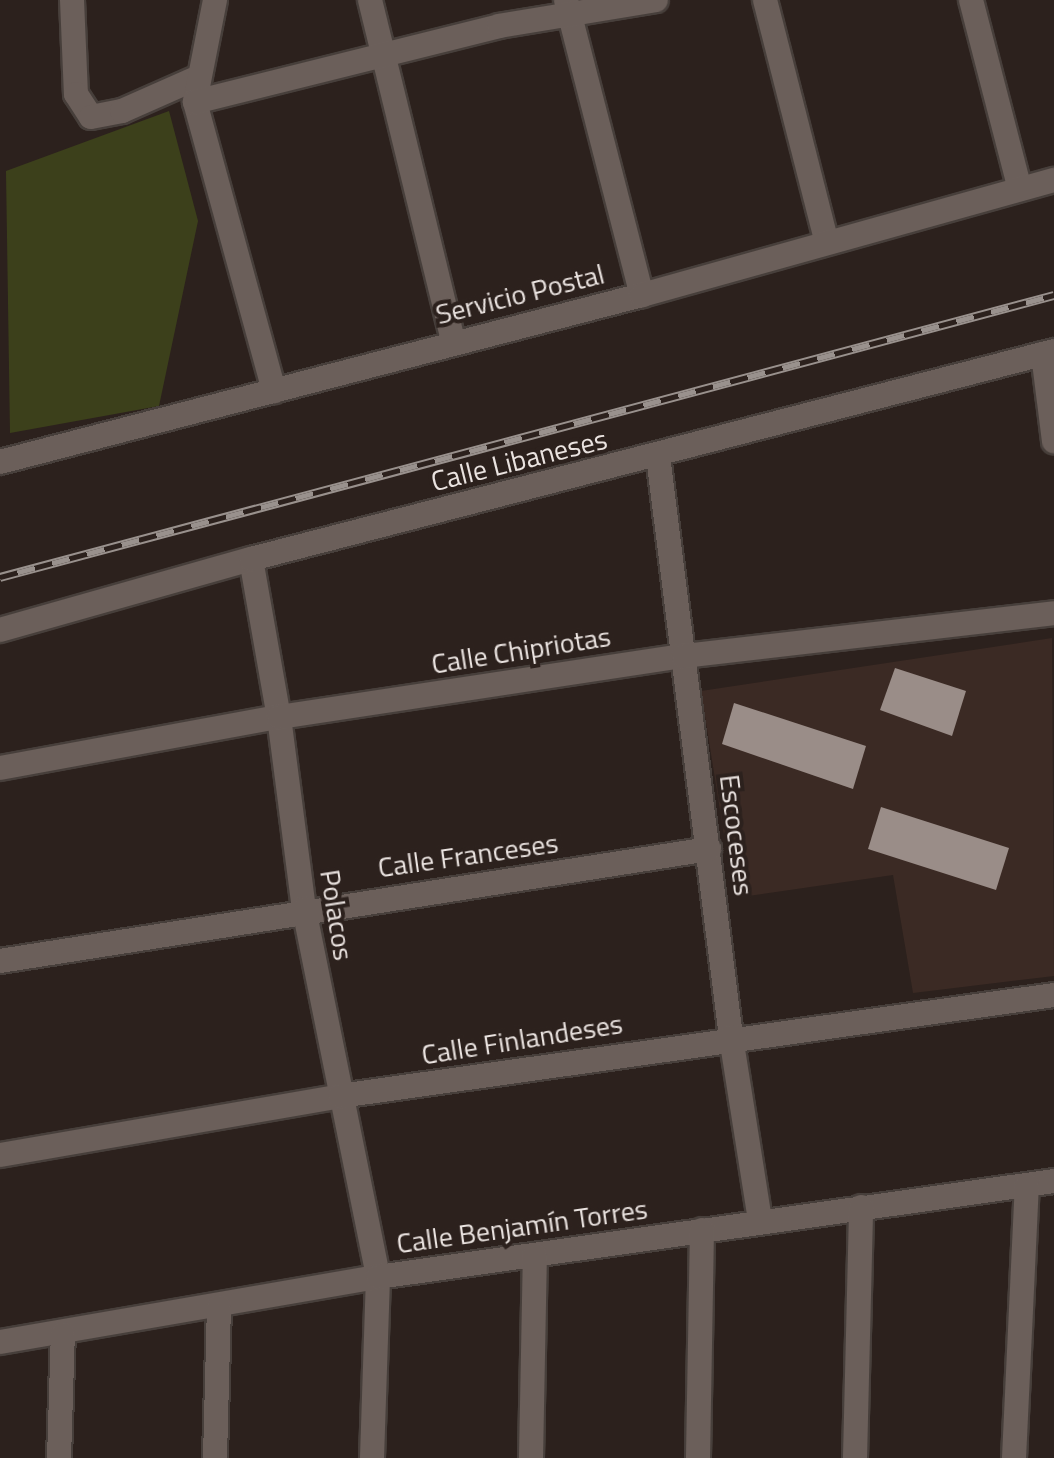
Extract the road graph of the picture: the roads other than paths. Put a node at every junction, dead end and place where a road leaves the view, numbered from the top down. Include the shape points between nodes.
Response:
1 (72, 0) edge
2 (215, 0) edge
3 (370, 0) edge
4 (656, 0) edge
5 (765, 0) edge
6 (971, 0) edge
7 (568, 7) edge
8 (383, 57) junction
9 (199, 77) junction
10 (195, 102) junction
11 (1054, 180) edge
12 (1020, 189) junction
13 (826, 239) junction
14 (642, 295) junction
15 (453, 341) junction
16 (1048, 353) edge
17 (274, 391) junction
18 (1054, 441) edge
19 (658, 456) junction
20 (0, 462) edge
21 (251, 559) junction
22 (1054, 613) edge
23 (0, 630) edge
24 (684, 656) junction
25 (279, 717) junction
26 (0, 768) edge
27 (709, 849) junction
28 (304, 909) junction
29 (0, 961) edge
30 (1054, 995) edge
31 (731, 1037) junction
32 (340, 1096) junction
33 (0, 1155) edge
34 (1054, 1181) edge
35 (1027, 1185) junction
36 (861, 1207) junction
37 (760, 1221) junction
38 (702, 1230) junction
39 (535, 1255) junction
40 (378, 1277) junction
41 (219, 1307) junction
42 (63, 1334) junction
43 (0, 1342) edge
44 (59, 1458) edge
45 (215, 1458) edge
46 (372, 1458) edge
47 (531, 1458) edge
48 (698, 1458) edge
49 (855, 1458) edge
50 (1014, 1458) edge

1 - 9 street via 76,94 91,117 114,114
2 - 9 street
3 - 8 street
4 - 7 street
5 - 13 street
6 - 12 street
7 - 8 street
7 - 14 street
8 - 10 street
8 - 15 street
9 - 10 street
10 - 17 street
11 - 12 street, Servicio Postal
12 - 13 street, Servicio Postal
13 - 14 street, Servicio Postal
14 - 15 street, Servicio Postal
15 - 17 street, Servicio Postal
16 - 18 street
16 - 19 street, Calle Libaneses
17 - 20 street, Servicio Postal
19 - 21 street, Calle Libaneses
19 - 24 street, Escoceses
21 - 23 street, Calle Libaneses
21 - 25 street, Polacos
22 - 24 street, Calle Chipriotas
24 - 25 street, Calle Chipriotas
24 - 27 street, Escoceses
25 - 26 street, Calle Chipriotas
25 - 28 street, Polacos
27 - 28 street, Calle Franceses
27 - 31 street, Escoceses
28 - 29 street, Calle Franceses
28 - 32 street, Polacos
30 - 31 street, Calle Finlandeses
31 - 32 street, Calle Finlandeses
31 - 37 street, Escoceses
32 - 33 street, Calle Finlandeses
32 - 40 street, Polacos
34 - 35 street, Calle Benjamín Torres
35 - 36 street, Calle Benjamín Torres
35 - 50 street
36 - 37 street, Calle Benjamín Torres
36 - 49 street
37 - 38 street, Calle Benjamín Torres
38 - 39 street, Calle Benjamín Torres
38 - 48 street
39 - 40 street, Calle Benjamín Torres
39 - 47 street
40 - 41 street, Calle Benjamín Torres
40 - 46 street, Polacos
41 - 42 street, Calle Benjamín Torres
41 - 45 street
42 - 43 street, Calle Benjamín Torres
42 - 44 street

